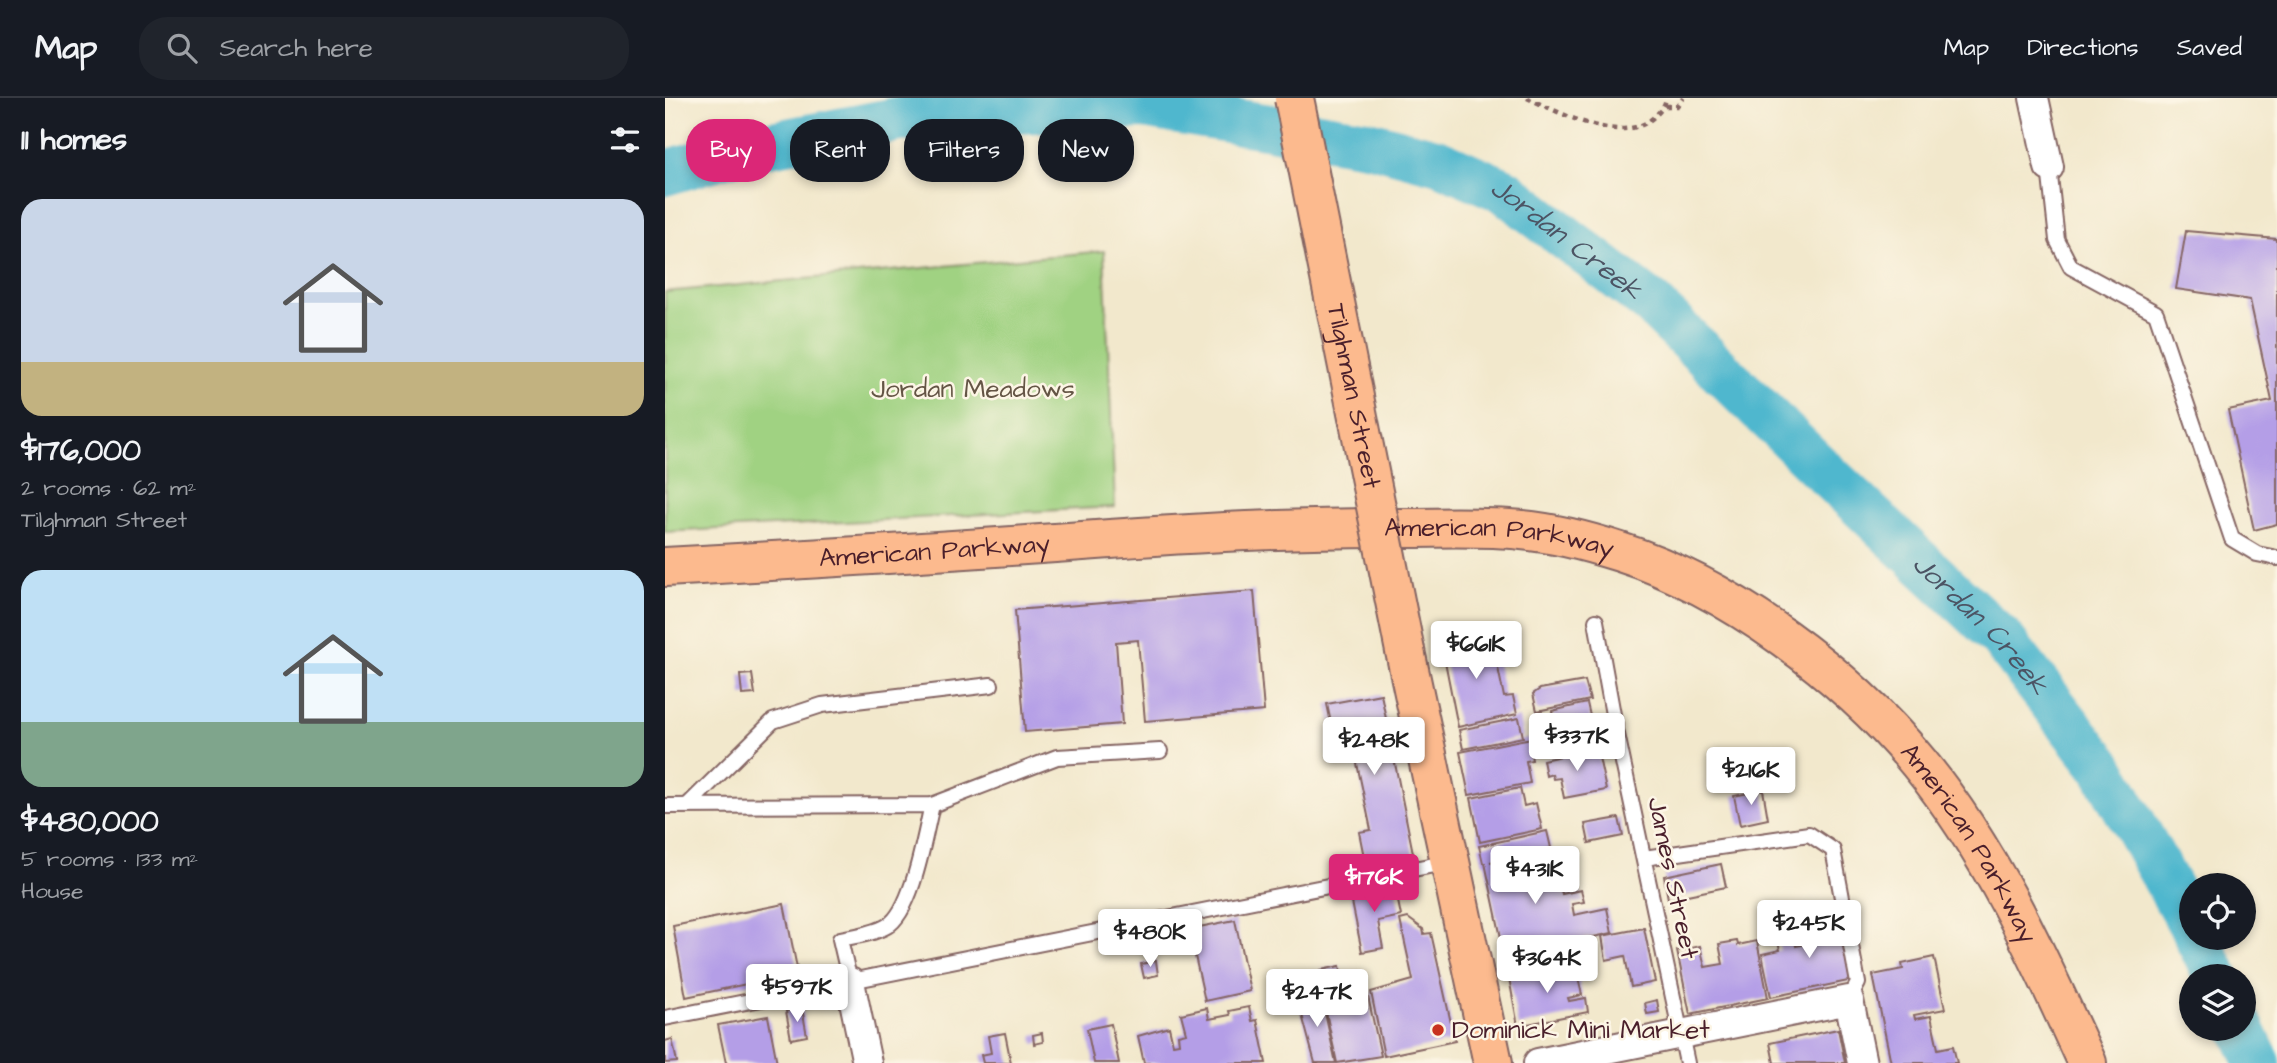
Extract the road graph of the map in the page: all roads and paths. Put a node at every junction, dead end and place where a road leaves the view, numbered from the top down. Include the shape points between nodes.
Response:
1 (1294, 98) edge
2 (1527, 98) edge
3 (1666, 98) edge
4 (1683, 98) edge
5 (2034, 98) edge
6 (1665, 106) junction
7 (2049, 167) joint
8 (2277, 558) edge
9 (665, 567) edge
10 (1596, 621) dead end
11 (992, 685) dead end
12 (1160, 751) dead end
13 (932, 805) junction
14 (665, 806) edge
15 (687, 806) junction
16 (1644, 858) junction
17 (1449, 862) junction
18 (850, 982) junction
19 (1849, 1000) junction
20 (665, 1018) edge
21 (1681, 1035) junction
22 (867, 1063) edge
23 (1493, 1063) edge
24 (1538, 1063) edge
25 (1687, 1063) edge
26 (1862, 1063) edge
27 (2087, 1063) edge

1 - 17 main road, Tilghman Street, bridge
2 - 6 path via 1618,131 1650,121
3 - 6 path
4 - 6 path via 1677,106
5 - 7 street
7 - 8 lane via 2057,240 2071,267 2156,313 2232,539 2257,554
9 - 27 main road, American Parkway via 1339,527 1525,530 1624,553 1691,582 1764,624 1868,707 1947,799 2005,894
10 - 16 lane, James Street
11 - 15 lane via 821,705 773,721
12 - 13 lane via 1057,757
13 - 15 lane
13 - 18 lane via 906,902 889,925 840,939
14 - 15 lane
16 - 19 lane via 1809,834 1833,850 1858,983
16 - 21 lane, James Street
17 - 18 lane
17 - 23 main road, Tilghman Street
18 - 20 lane
18 - 22 street
19 - 21 street
19 - 26 street
21 - 24 street
21 - 25 lane, James Street

